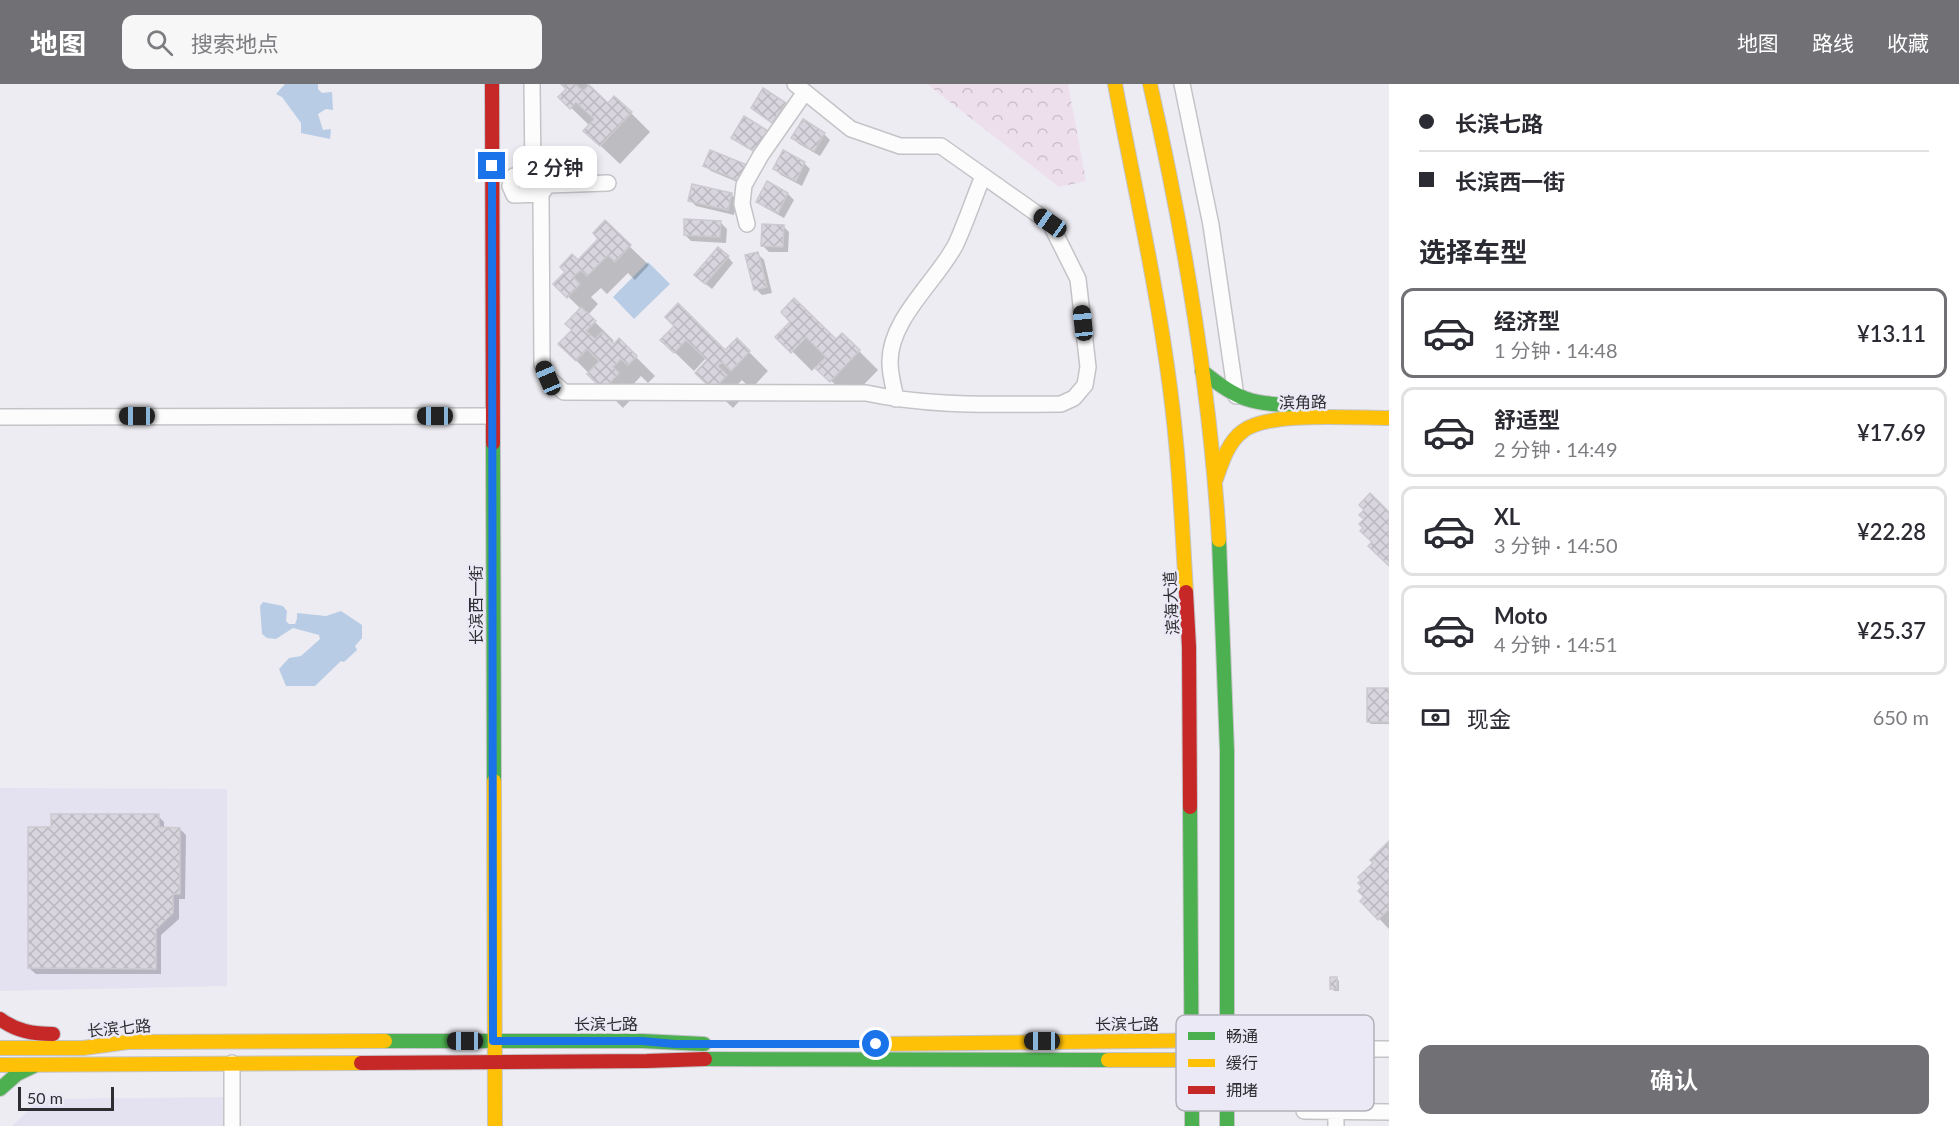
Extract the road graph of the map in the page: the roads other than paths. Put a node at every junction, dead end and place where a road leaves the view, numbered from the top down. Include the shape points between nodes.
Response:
1 (481, 84) edge
2 (492, 84) edge
3 (532, 84) edge
4 (1114, 84) edge
5 (1150, 84) edge
6 (1182, 84) edge
7 (800, 88) edge
8 (533, 176) junction
9 (983, 176) junction
10 (608, 183) dead end
11 (510, 186) junction
12 (492, 187) junction
13 (545, 190) junction
14 (747, 224) dead end
15 (1202, 371) junction
16 (1236, 396) junction
17 (896, 399) junction
18 (1389, 405) edge
19 (486, 416) junction
20 (0, 417) edge
21 (1389, 418) edge
22 (1215, 482) junction
23 (1191, 1015) edge
24 (1227, 1015) edge
25 (0, 1019) edge
26 (1176, 1040) edge
27 (128, 1041) junction
28 (487, 1041) junction
29 (716, 1044) dead end
30 (868, 1044) dead end
31 (0, 1048) edge
32 (1176, 1061) edge
33 (232, 1063) junction
34 (0, 1065) edge
35 (34, 1065) junction
36 (485, 1065) junction
37 (0, 1089) edge
38 (1192, 1111) edge
39 (1304, 1111) dead end
40 (1389, 1112) edge
41 (1336, 1119) edge
42 (232, 1126) edge
43 (495, 1126) edge
44 (1192, 1126) edge

1 - 19 main road, 长滨西一街
2 - 12 main road, 长滨西一街
3 - 8 street
4 - 23 main road, 滨海大道 via 1157,304 1179,473 1190,647
5 - 15 main road via 1183,239
6 - 16 street via 1211,225
7 - 9 street via 851,129 900,146 942,146
7 - 14 street via 744,185 742,204
8 - 11 street via 514,177
8 - 13 street via 541,176
9 - 17 street via 956,244 912,304 896,335 889,362
9 - 17 street via 1050,223 1078,279 1088,368 1085,385 1074,399 1061,404
10 - 13 street
11 - 12 street
11 - 13 street via 514,195
12 - 19 main road, 长滨西一街
13 - 17 street via 542,364 548,378 564,392 866,393
15 - 16 main road, 滨角路
15 - 22 main road
16 - 18 main road, 滨角路 via 1252,403 1276,405
19 - 20 street
19 - 28 main road, 长滨西一街
21 - 22 main road, 滨角路 via 1277,418 1255,423 1241,432 1223,458
22 - 24 main road via 1225,673
25 - 27 main road via 24,1033 77,1034
26 - 30 main road, 长滨七路
27 - 28 main road, 长滨七路
27 - 31 main road, 长滨七路 via 83,1048
28 - 29 main road, 长滨七路
28 - 36 main road, 长滨西一街
32 - 36 main road via 768,1058
33 - 35 main road
33 - 36 main road
33 - 42 street
34 - 35 main road
35 - 37 main road
36 - 43 main road, 长滨西一街
38 - 44 main road, 滨海大道
39 - 41 street
40 - 41 street

